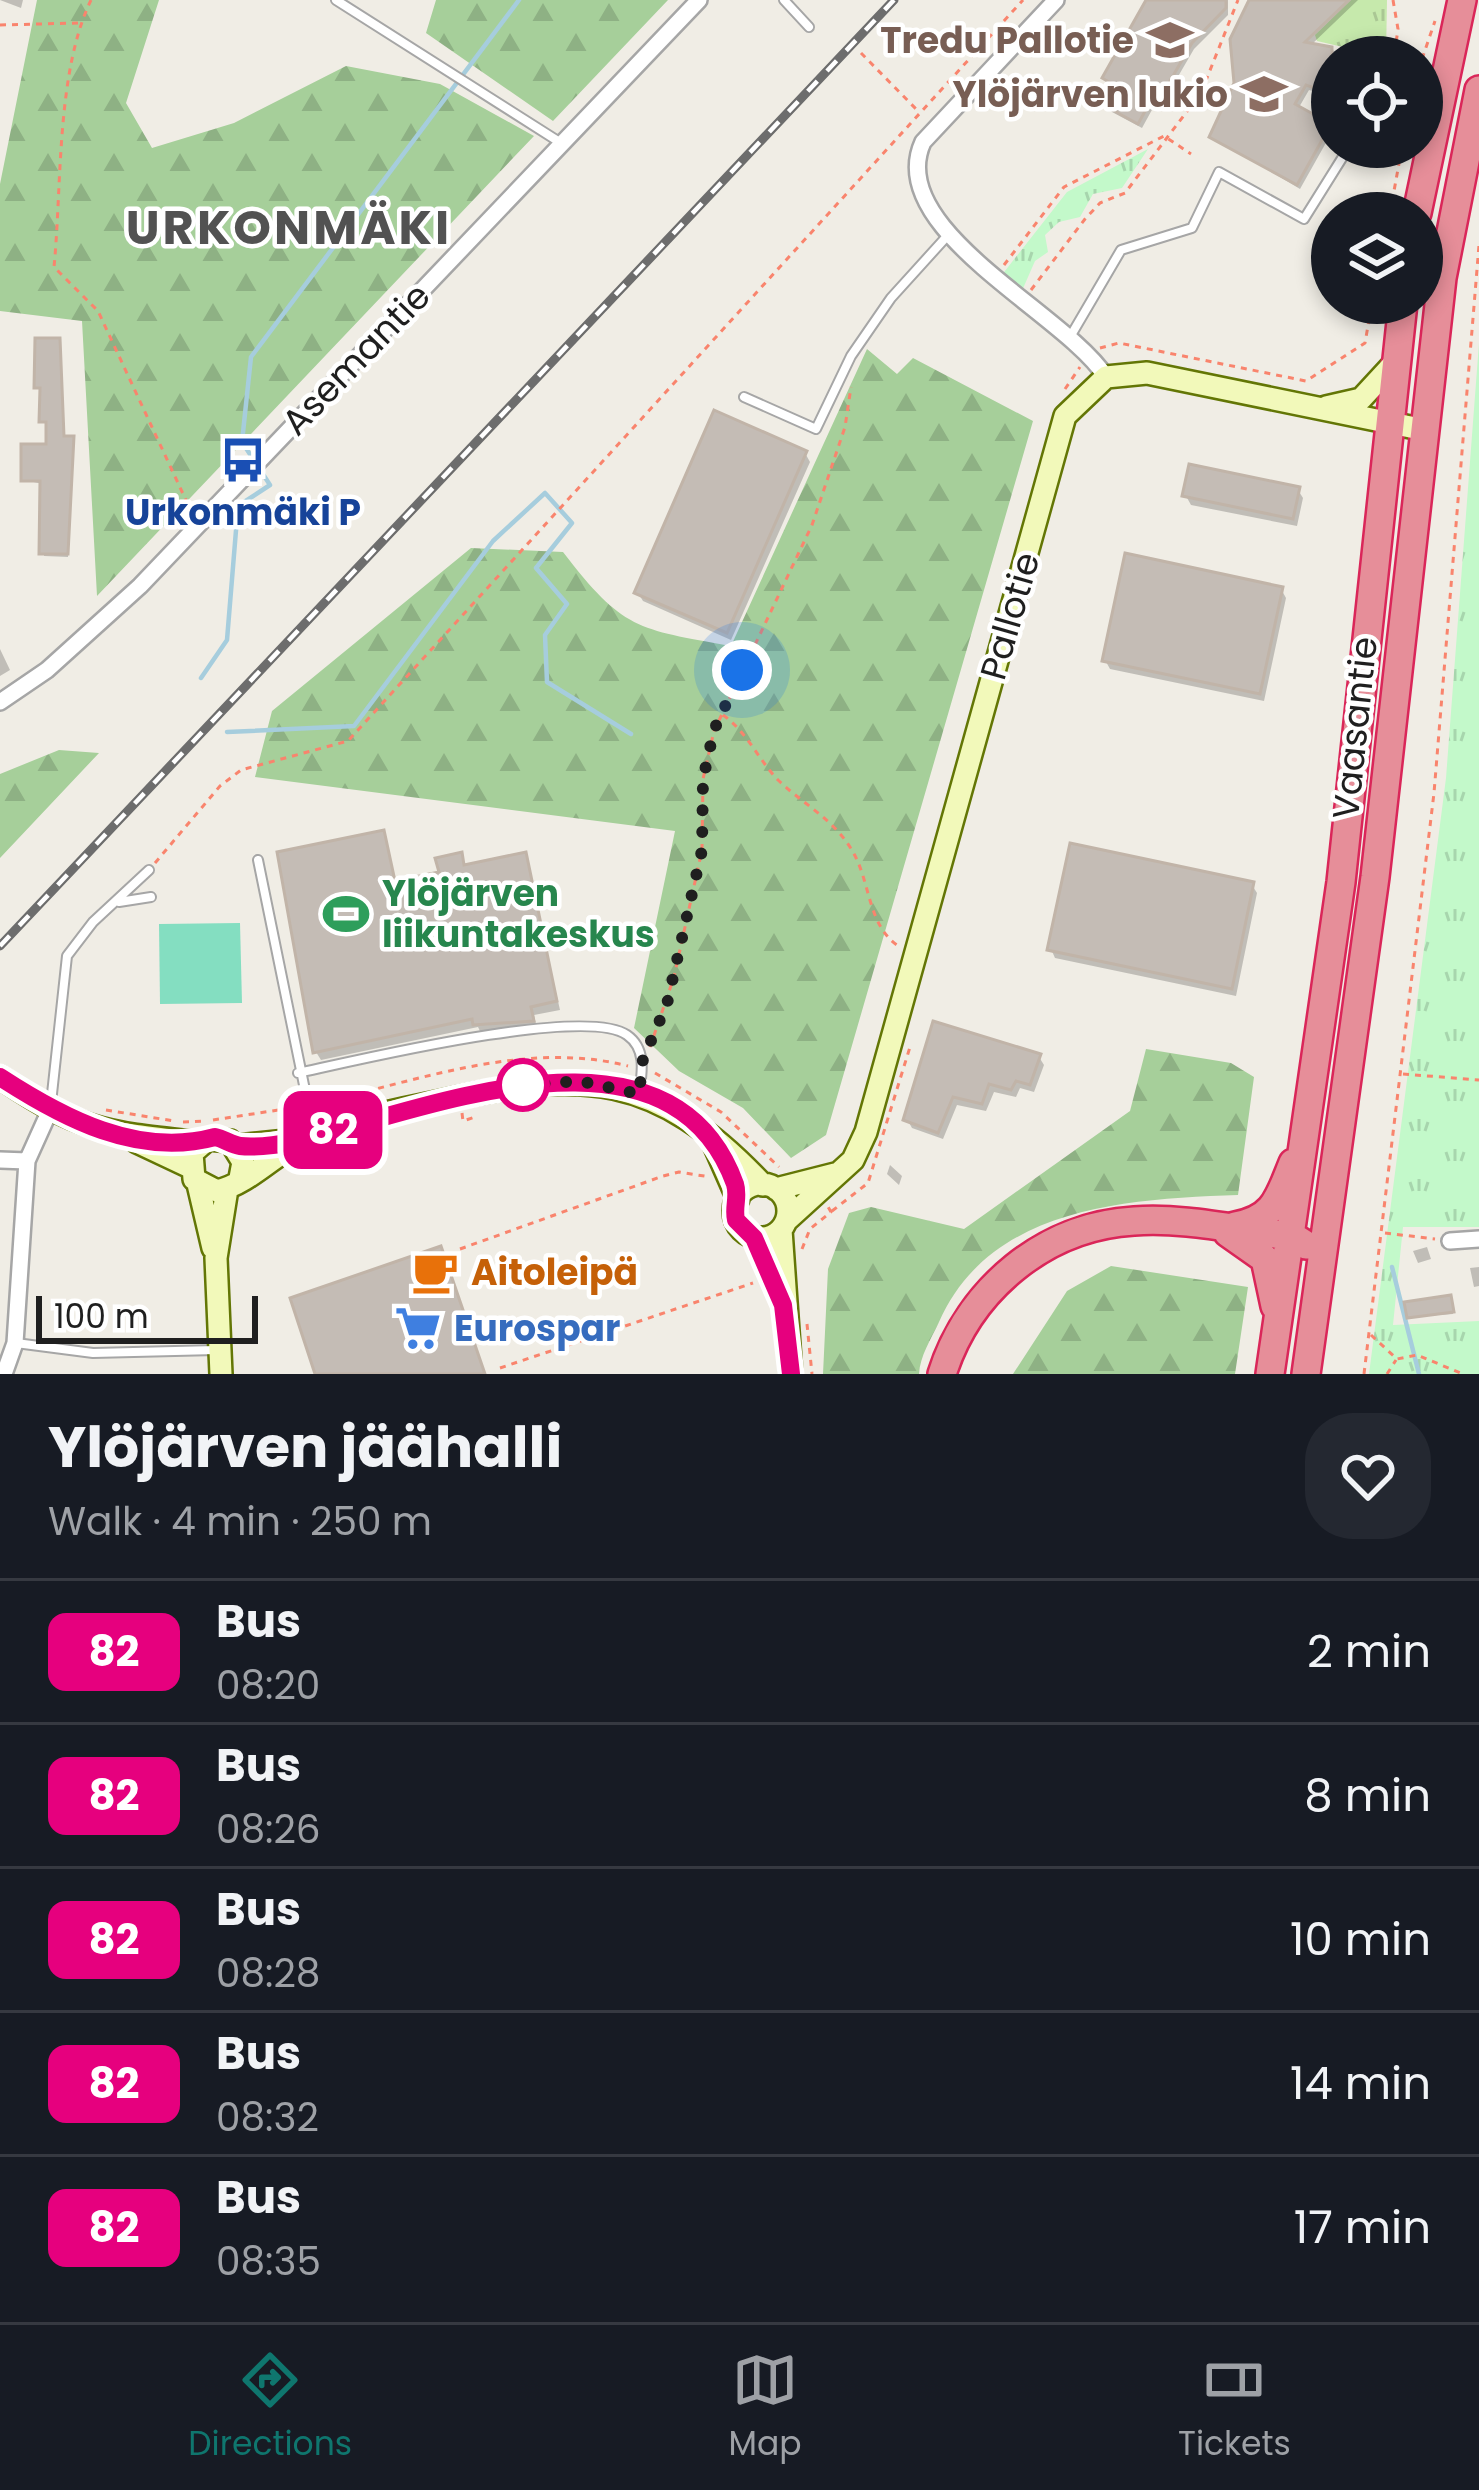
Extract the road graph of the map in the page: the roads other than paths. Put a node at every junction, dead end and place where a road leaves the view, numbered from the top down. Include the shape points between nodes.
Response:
1 (336, 0) edge
2 (699, 0) edge
3 (784, 0) edge
4 (1056, 0) edge
5 (1462, 0) edge
6 (809, 27) dead end
7 (1479, 90) edge
8 (562, 144) junction
9 (1336, 168) edge
10 (1421, 192) edge
11 (950, 232) junction
12 (1401, 324) edge
13 (1070, 337) junction
14 (1397, 359) junction
15 (1106, 377) junction
16 (744, 397) dead end
17 (1316, 410) junction
18 (1390, 426) junction
19 (1424, 430) junction
20 (0, 702) edge
21 (258, 860) dead end
22 (149, 870) road end
23 (151, 897) dead end
24 (112, 904) junction
25 (298, 1073) junction
26 (0, 1077) edge
27 (639, 1094) junction
28 (50, 1110) junction
29 (1310, 1122) junction
30 (309, 1138) junction
31 (132, 1139) junction
32 (711, 1139) junction
33 (200, 1143) junction
34 (236, 1146) junction
35 (0, 1160) edge
36 (27, 1161) junction
37 (194, 1176) junction
38 (823, 1182) junction
39 (233, 1184) junction
40 (770, 1187) junction
41 (738, 1198) junction
42 (784, 1225) junction
43 (1219, 1228) junction
44 (1292, 1236) junction
45 (754, 1238) junction
46 (1479, 1239) edge
47 (1450, 1241) road end
48 (216, 1258) junction
49 (1322, 1268) junction
50 (786, 1275) junction
51 (1279, 1325) junction
52 (15, 1343) junction
53 (218, 1350) junction
54 (4, 1374) edge
55 (220, 1374) edge
56 (791, 1374) edge
57 (942, 1374) edge
58 (1270, 1374) edge
59 (1306, 1374) edge

1 - 8 lane
2 - 8 street, Asemantie
3 - 6 lane
4 - 11 street via 922,142 918,192
5 - 10 highway
7 - 19 highway, Vaasantie via 1442,278
8 - 20 street, Asemantie via 140,586
9 - 13 lane via 1304,219 1219,172 1192,228 1121,250
11 - 13 street
11 - 16 lane via 851,356 816,429
12 - 14 highway, Vaasantie
13 - 15 street
14 - 17 street via 1361,399
14 - 18 highway, Vaasantie
15 - 17 street via 1147,373
15 - 38 street, Pallotie via 1065,416 866,1132 853,1160
17 - 18 street
18 - 19 street
18 - 29 highway, Vaasantie
19 - 49 highway, Vaasantie
21 - 25 lane
22 - 24 lane
23 - 24 lane
24 - 28 lane via 67,956
25 - 27 lane via 496,1034 608,1028 628,1035 642,1064
25 - 30 lane
26 - 28 street
27 - 30 street via 544,1082 424,1104
27 - 32 street
28 - 31 street
28 - 36 street
29 - 43 highway via 1274,1210
29 - 44 highway, Vaasantie
30 - 34 street
30 - 39 street
31 - 33 street
31 - 37 street
32 - 40 street
32 - 41 street
33 - 34 street via 215,1137
33 - 37 street
34 - 39 street via 243,1162
35 - 36 street
36 - 52 street
37 - 39 street
37 - 48 street
38 - 40 street
38 - 42 street, Pallotie
39 - 48 street
40 - 41 street via 747,1188
40 - 42 street via 786,1201
41 - 45 street via 736,1220
42 - 45 street
42 - 50 street
43 - 44 highway
43 - 51 highway via 1265,1259
43 - 57 highway via 1135,1220 1050,1244 978,1303
44 - 49 highway
44 - 51 highway, Vaasantie
45 - 50 street
46 - 47 street
48 - 53 street
49 - 59 highway, Vaasantie
50 - 56 street
51 - 58 highway, Vaasantie
52 - 53 lane via 93,1353
52 - 54 street
53 - 55 street

